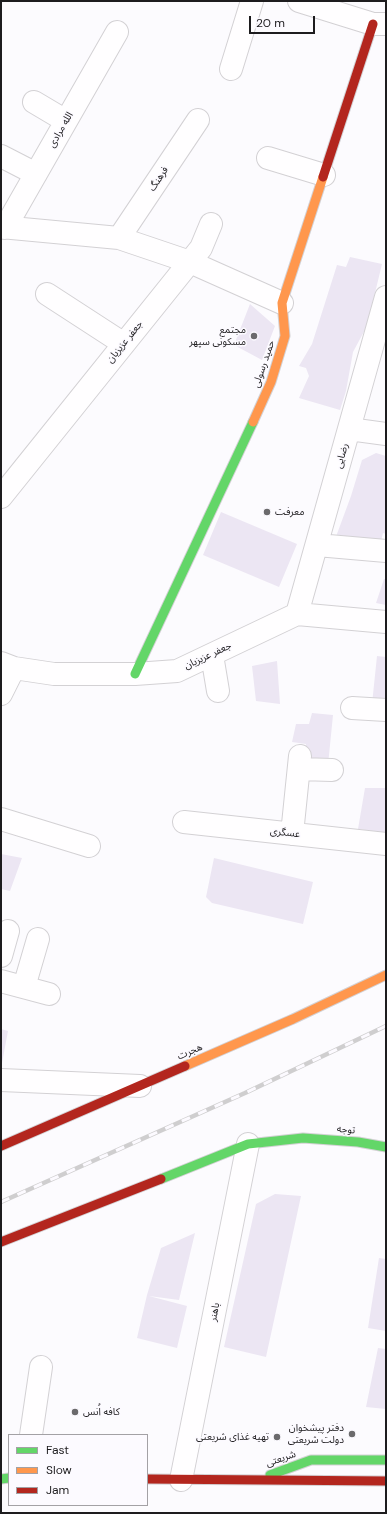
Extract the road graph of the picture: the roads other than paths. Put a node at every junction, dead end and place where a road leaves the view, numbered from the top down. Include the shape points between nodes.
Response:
1 (252, 1) edge
2 (299, 1) edge
3 (379, 24) edge
4 (117, 32) dead end
5 (231, 69) dead end
6 (34, 102) dead end
7 (198, 120) dead end
8 (66, 121) junction
9 (1, 156) edge
10 (268, 158) dead end
11 (36, 174) junction
12 (324, 175) junction
13 (210, 224) dead end
14 (3, 227) edge
15 (119, 238) junction
16 (190, 262) junction
17 (47, 294) dead end
18 (386, 297) edge
19 (282, 303) junction
20 (124, 344) junction
21 (378, 357) edge
22 (349, 429) junction
23 (386, 434) edge
24 (8, 474) edge
25 (1, 497) edge
26 (317, 546) junction
27 (386, 551) edge
28 (297, 614) junction
29 (386, 622) edge
30 (212, 655) junction
31 (8, 665) edge
32 (135, 674) junction
33 (218, 692) dead end
34 (1, 694) edge
35 (352, 708) dead end
36 (386, 710) edge
37 (332, 770) dead end
38 (1, 819) edge
39 (184, 822) dead end
40 (292, 834) junction
41 (386, 844) edge
42 (89, 846) dead end
43 (8, 931) dead end
44 (38, 939) dead end
45 (1, 956) edge
46 (386, 975) edge
47 (1, 981) edge
48 (24, 987) junction
49 (49, 994) dead end
50 (1, 1080) edge
51 (140, 1086) junction
52 (248, 1144) junction
53 (1, 1146) edge
54 (386, 1147) edge
55 (1, 1242) edge
56 (41, 1367) dead end
57 (31, 1434) edge
58 (386, 1460) edge
59 (148, 1479) edge
60 (181, 1480) junction
61 (254, 1480) junction
62 (386, 1481) edge

1 - 5 street
2 - 3 street
3 - 12 street, حمید رسولی
4 - 8 street, الله مرادی
6 - 8 street
7 - 15 street, فرهنگ
8 - 11 street, الله مرادی
9 - 11 street
10 - 12 street
11 - 14 street, الله مرادی
12 - 19 street, حمید رسولی
13 - 16 street, جعفر عزیزیان via 201,248
14 - 15 street
15 - 16 street
16 - 19 street
16 - 20 street, جعفر عزیزیان
17 - 20 street
18 - 21 street, رضایی
19 - 32 street, حمید رسولی via 285,336 271,382
20 - 24 street, جعفر عزیزیان
21 - 22 street, رضایی
22 - 23 street
22 - 26 street, رضایی
24 - 25 street, جعفر عزیزیان
26 - 27 street
26 - 28 street, رضایی
28 - 29 street
28 - 30 street, جعفر عزیزیان
30 - 32 street, جعفر عزیزیان via 177,671
30 - 33 street
31 - 32 street, جعفر عزیزیان via 54,674
31 - 34 street
35 - 36 street
37 - 40 street via 300,762
38 - 42 street
39 - 40 street, عسگری
40 - 41 street, عسگری
43 - 45 street
44 - 48 street
46 - 51 street, هجرت
47 - 48 street
48 - 49 street
50 - 51 street
51 - 53 street, هجرت
52 - 54 street, توجه via 303,1138
52 - 55 street, توجه
52 - 60 street, باهنر
56 - 57 street
58 - 61 street, شریعتی via 311,1460
59 - 60 street, شریعتی
60 - 61 street, شریعتی
61 - 62 street, شریعتی

